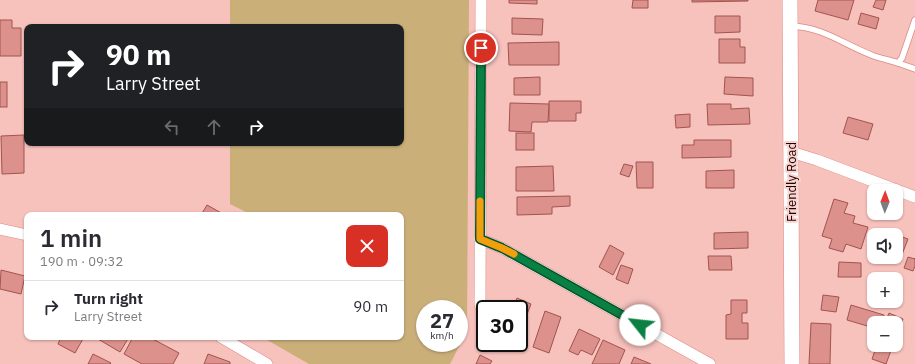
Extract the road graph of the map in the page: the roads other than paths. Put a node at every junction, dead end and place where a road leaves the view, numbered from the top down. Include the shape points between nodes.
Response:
1 (481, 0) edge
2 (790, 0) edge
3 (915, 20) edge
4 (790, 26) junction
5 (898, 63) junction
6 (915, 69) edge
7 (791, 152) junction
8 (915, 197) edge
9 (0, 229) edge
10 (24, 234) edge
11 (480, 239) junction
12 (480, 300) edge
13 (226, 340) edge
14 (267, 364) edge
15 (710, 364) edge
16 (792, 364) edge

1 - 11 street
2 - 4 street, Friendly Road
3 - 5 lane
4 - 5 lane via 818,30 874,56
4 - 7 street, Friendly Road
5 - 6 lane
7 - 8 street
7 - 16 street, Friendly Road
9 - 10 street
11 - 12 street
11 - 15 street via 502,248
13 - 14 street

